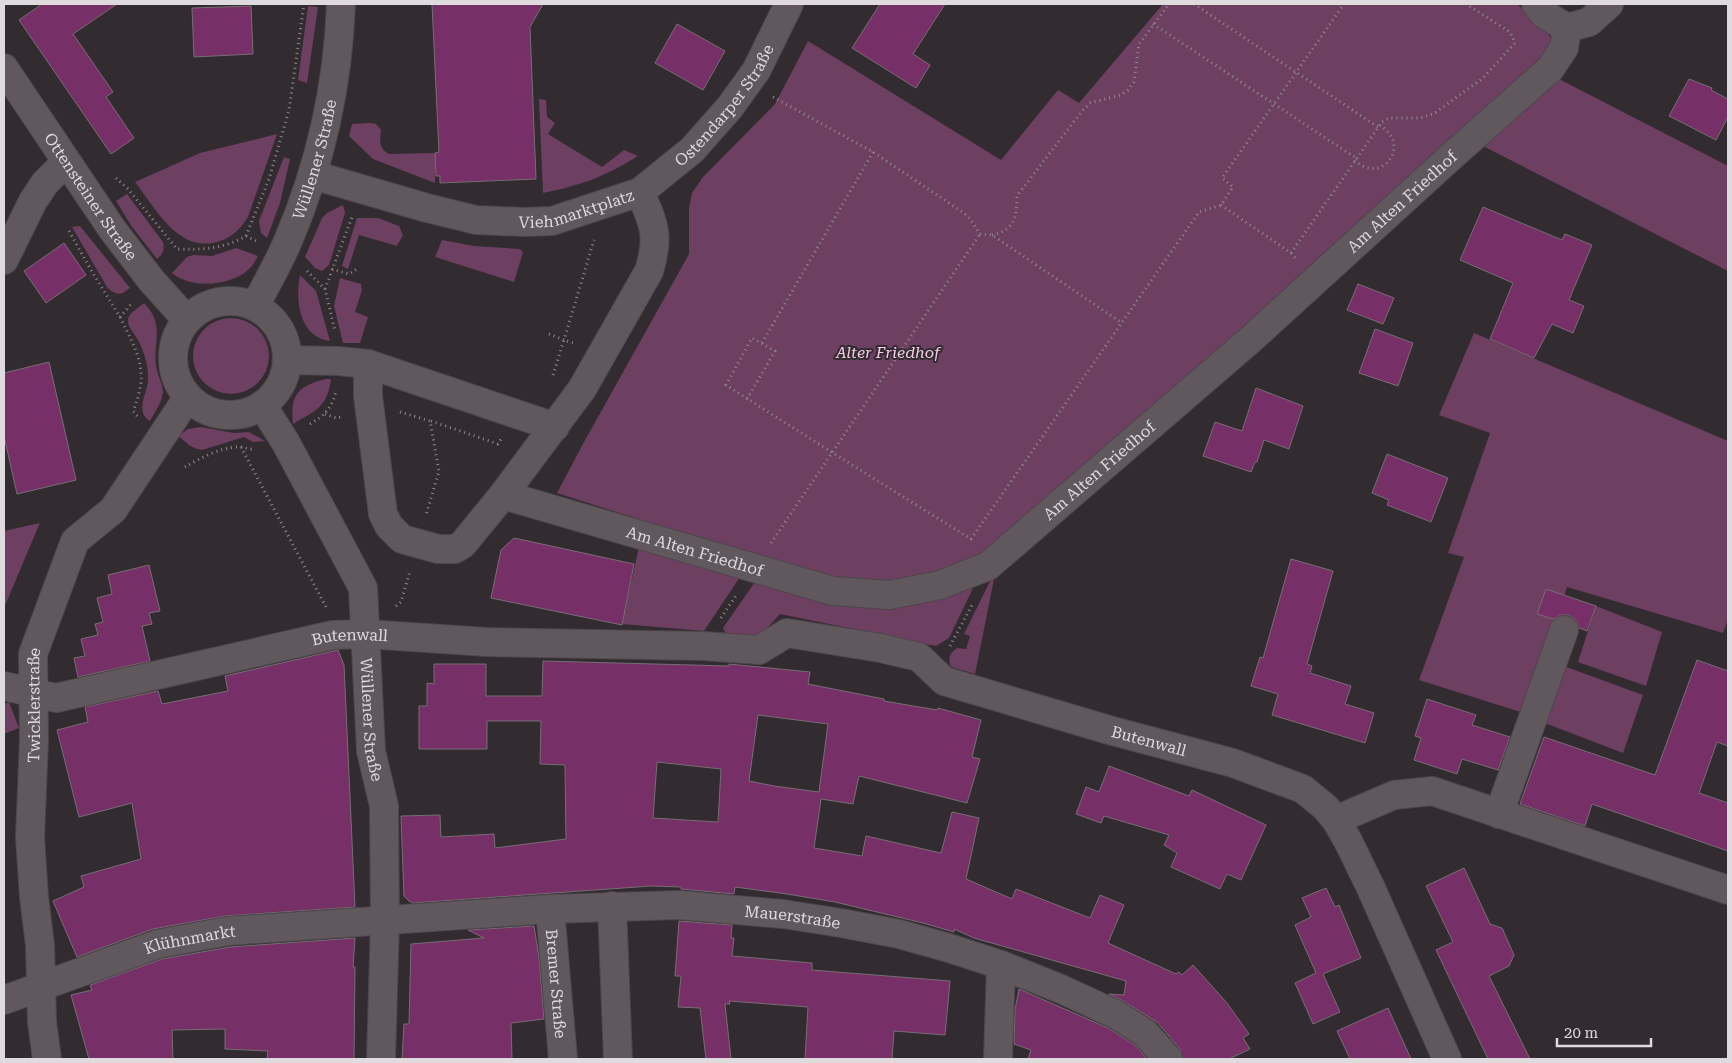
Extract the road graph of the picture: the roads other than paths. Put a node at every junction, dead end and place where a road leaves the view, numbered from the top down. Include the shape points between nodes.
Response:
1 (341, 4) edge
2 (789, 4) edge
3 (1536, 4) edge
4 (1609, 4) edge
5 (1567, 28) junction
6 (4, 68) edge
7 (66, 162) junction
8 (313, 175) junction
9 (640, 192) junction
10 (4, 260) edge
11 (254, 306) junction
12 (186, 320) junction
13 (287, 360) junction
14 (368, 364) junction
15 (188, 397) junction
16 (262, 405) junction
17 (555, 427) junction
18 (503, 495) junction
19 (1564, 630) dead end
20 (366, 634) junction
21 (4, 686) edge
22 (34, 692) junction
23 (1499, 814) junction
24 (1336, 820) junction
25 (1728, 890) edge
26 (612, 906) junction
27 (550, 909) junction
28 (385, 921) junction
29 (1001, 965) junction
30 (41, 986) junction
31 (4, 1000) edge
32 (47, 1059) edge
33 (381, 1059) edge
34 (563, 1059) edge
35 (618, 1059) edge
36 (998, 1059) edge
37 (1168, 1059) edge
38 (1447, 1059) edge

1 - 8 street, Wüllener Straße via 331,99
2 - 9 street, Ostendarper Straße via 756,71 730,107 692,150
3 - 5 street via 1544,14
4 - 5 street via 1589,22
5 - 18 street, Am Alten Friedhof via 1564,48 1550,69 1250,340 988,566 940,585 890,595 833,591
6 - 7 street, Ottensteiner Straße
7 - 10 street via 33,201
7 - 12 street, Ottensteiner Straße via 112,230
8 - 9 street, Viehmarktplatz via 476,220 552,220
8 - 11 street, Wüllener Straße via 288,241
9 - 17 street, Viehmarktplatz via 655,234 655,253 649,271 582,389
11 - 12 street via 240,301 212,303
11 - 13 street via 268,315 278,328
12 - 15 street via 173,350 179,384
13 - 14 street
13 - 16 street via 280,385
14 - 17 street
14 - 18 street, Viehmarktplatz via 368,396 383,514 402,539 420,533 438,549 455,549 463,544
15 - 16 street via 205,409 224,415 244,413
15 - 22 street, Twicklerstraße via 113,510 75,541 33,654
16 - 20 street, Wüllener Straße via 283,438 362,588
17 - 18 street, Viehmarktplatz
19 - 23 street
20 - 22 street, Butenwall via 333,636 56,698
20 - 24 street, Butenwall via 487,642 758,650 786,634 880,648 919,657 944,681 1277,778 1303,789
20 - 28 street, Wüllener Straße via 371,751 384,806
21 - 22 street, Butenwall
22 - 30 street, Twicklerstraße via 30,838
23 - 24 street via 1432,791 1394,795
23 - 25 street
24 - 38 street, Butenwall via 1370,886
26 - 27 street, Mauerstraße
26 - 29 street, Mauerstraße via 679,905 783,914 899,934
26 - 35 street
27 - 28 street, Mauerstraße
27 - 34 street, Bremer Straße
28 - 30 street, Klühnmarkt via 228,931 158,944
28 - 33 street, Wüllener Straße
29 - 36 street
29 - 37 street, Mauerstraße via 1115,1014 1145,1033
30 - 31 street, Klühnmarkt
30 - 32 street, Twicklerstraße

